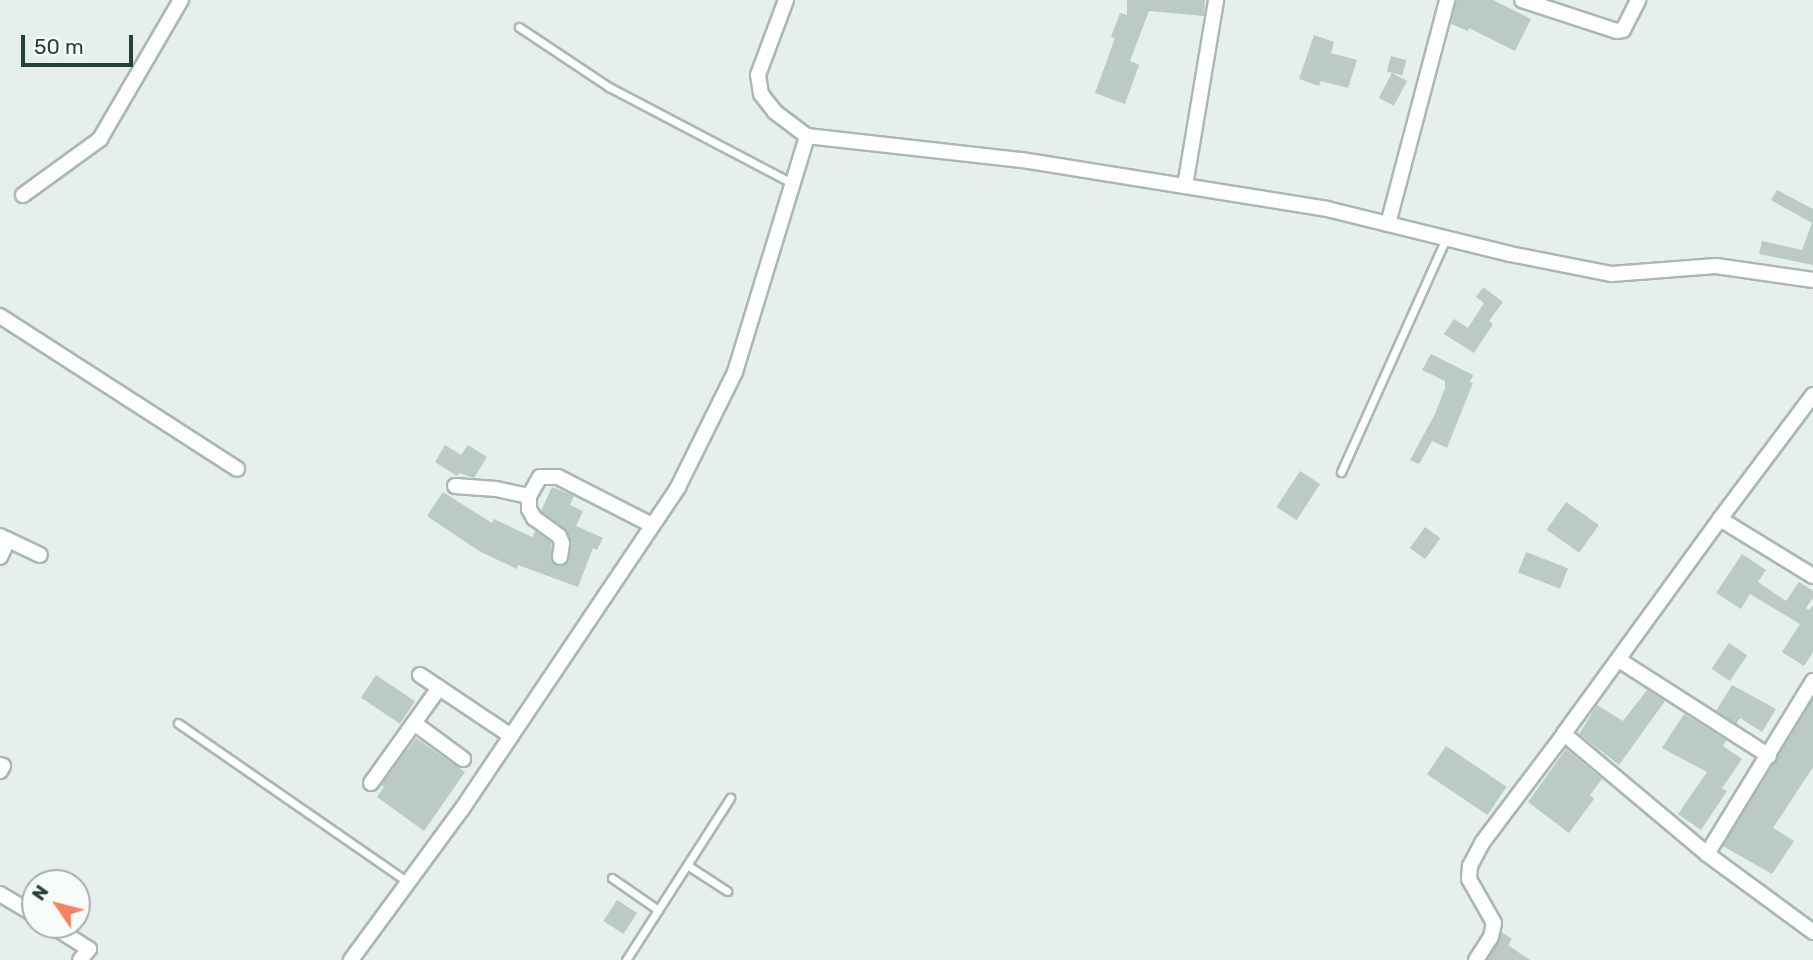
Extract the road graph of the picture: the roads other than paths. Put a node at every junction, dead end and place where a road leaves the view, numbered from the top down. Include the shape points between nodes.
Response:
1 (181, 0) edge
2 (786, 0) edge
3 (1216, 0) edge
4 (1447, 0) edge
5 (1522, 0) edge
6 (1638, 0) edge
7 (519, 27) dead end
8 (807, 136) junction
9 (793, 183) junction
10 (1185, 187) junction
11 (23, 195) dead end
12 (1388, 224) junction
13 (1446, 238) junction
14 (1813, 280) edge
15 (0, 316) edge
16 (1813, 395) edge
17 (237, 469) dead end
18 (1341, 472) dead end
19 (454, 486) dead end
20 (528, 496) junction
21 (1720, 519) junction
22 (652, 525) junction
23 (4, 538) edge
24 (40, 555) dead end
25 (0, 557) edge
26 (560, 557) dead end
27 (1813, 576) edge
28 (1619, 660) junction
29 (420, 675) dead end
30 (1813, 681) edge
31 (439, 688) junction
32 (178, 723) dead end
33 (414, 723) junction
34 (1564, 734) junction
35 (511, 736) junction
36 (1769, 756) junction
37 (463, 759) dead end
38 (0, 765) edge
39 (0, 771) edge
40 (371, 783) dead end
41 (730, 798) dead end
42 (1707, 853) junction
43 (687, 865) junction
44 (612, 878) dead end
45 (408, 882) junction
46 (727, 891) dead end
47 (0, 894) edge
48 (21, 907) edge
49 (658, 910) junction
50 (1813, 932) edge
51 (74, 939) edge
52 (80, 960) edge
53 (351, 960) edge
54 (626, 960) edge
55 (1476, 960) edge

1 - 11 street via 100,139
2 - 8 street via 758,75 761,94 775,112
3 - 10 street
4 - 12 street
5 - 6 street via 1617,31 1623,30
7 - 9 lane via 609,87
8 - 9 street
8 - 10 street via 1022,160
9 - 22 street via 735,372 678,487
10 - 12 street via 1327,209
12 - 13 street
13 - 14 street via 1612,274 1716,266
13 - 18 lane
15 - 17 street
16 - 21 street
19 - 20 street
20 - 22 street via 540,477 558,477
20 - 26 street via 534,517 559,536
21 - 27 street
21 - 28 street
22 - 35 street
23 - 24 street
23 - 25 street
28 - 34 street
28 - 36 street
29 - 31 street
30 - 36 street
31 - 33 street
31 - 35 street
32 - 45 lane
33 - 37 street
33 - 40 street
34 - 42 street
34 - 55 street via 1482,843 1470,866 1469,879 1494,923
35 - 45 street
36 - 42 street
38 - 39 street
41 - 43 lane
42 - 50 street
43 - 46 lane
43 - 49 lane
44 - 49 lane
45 - 53 street
47 - 48 street
49 - 54 lane
51 - 52 street via 89,948

